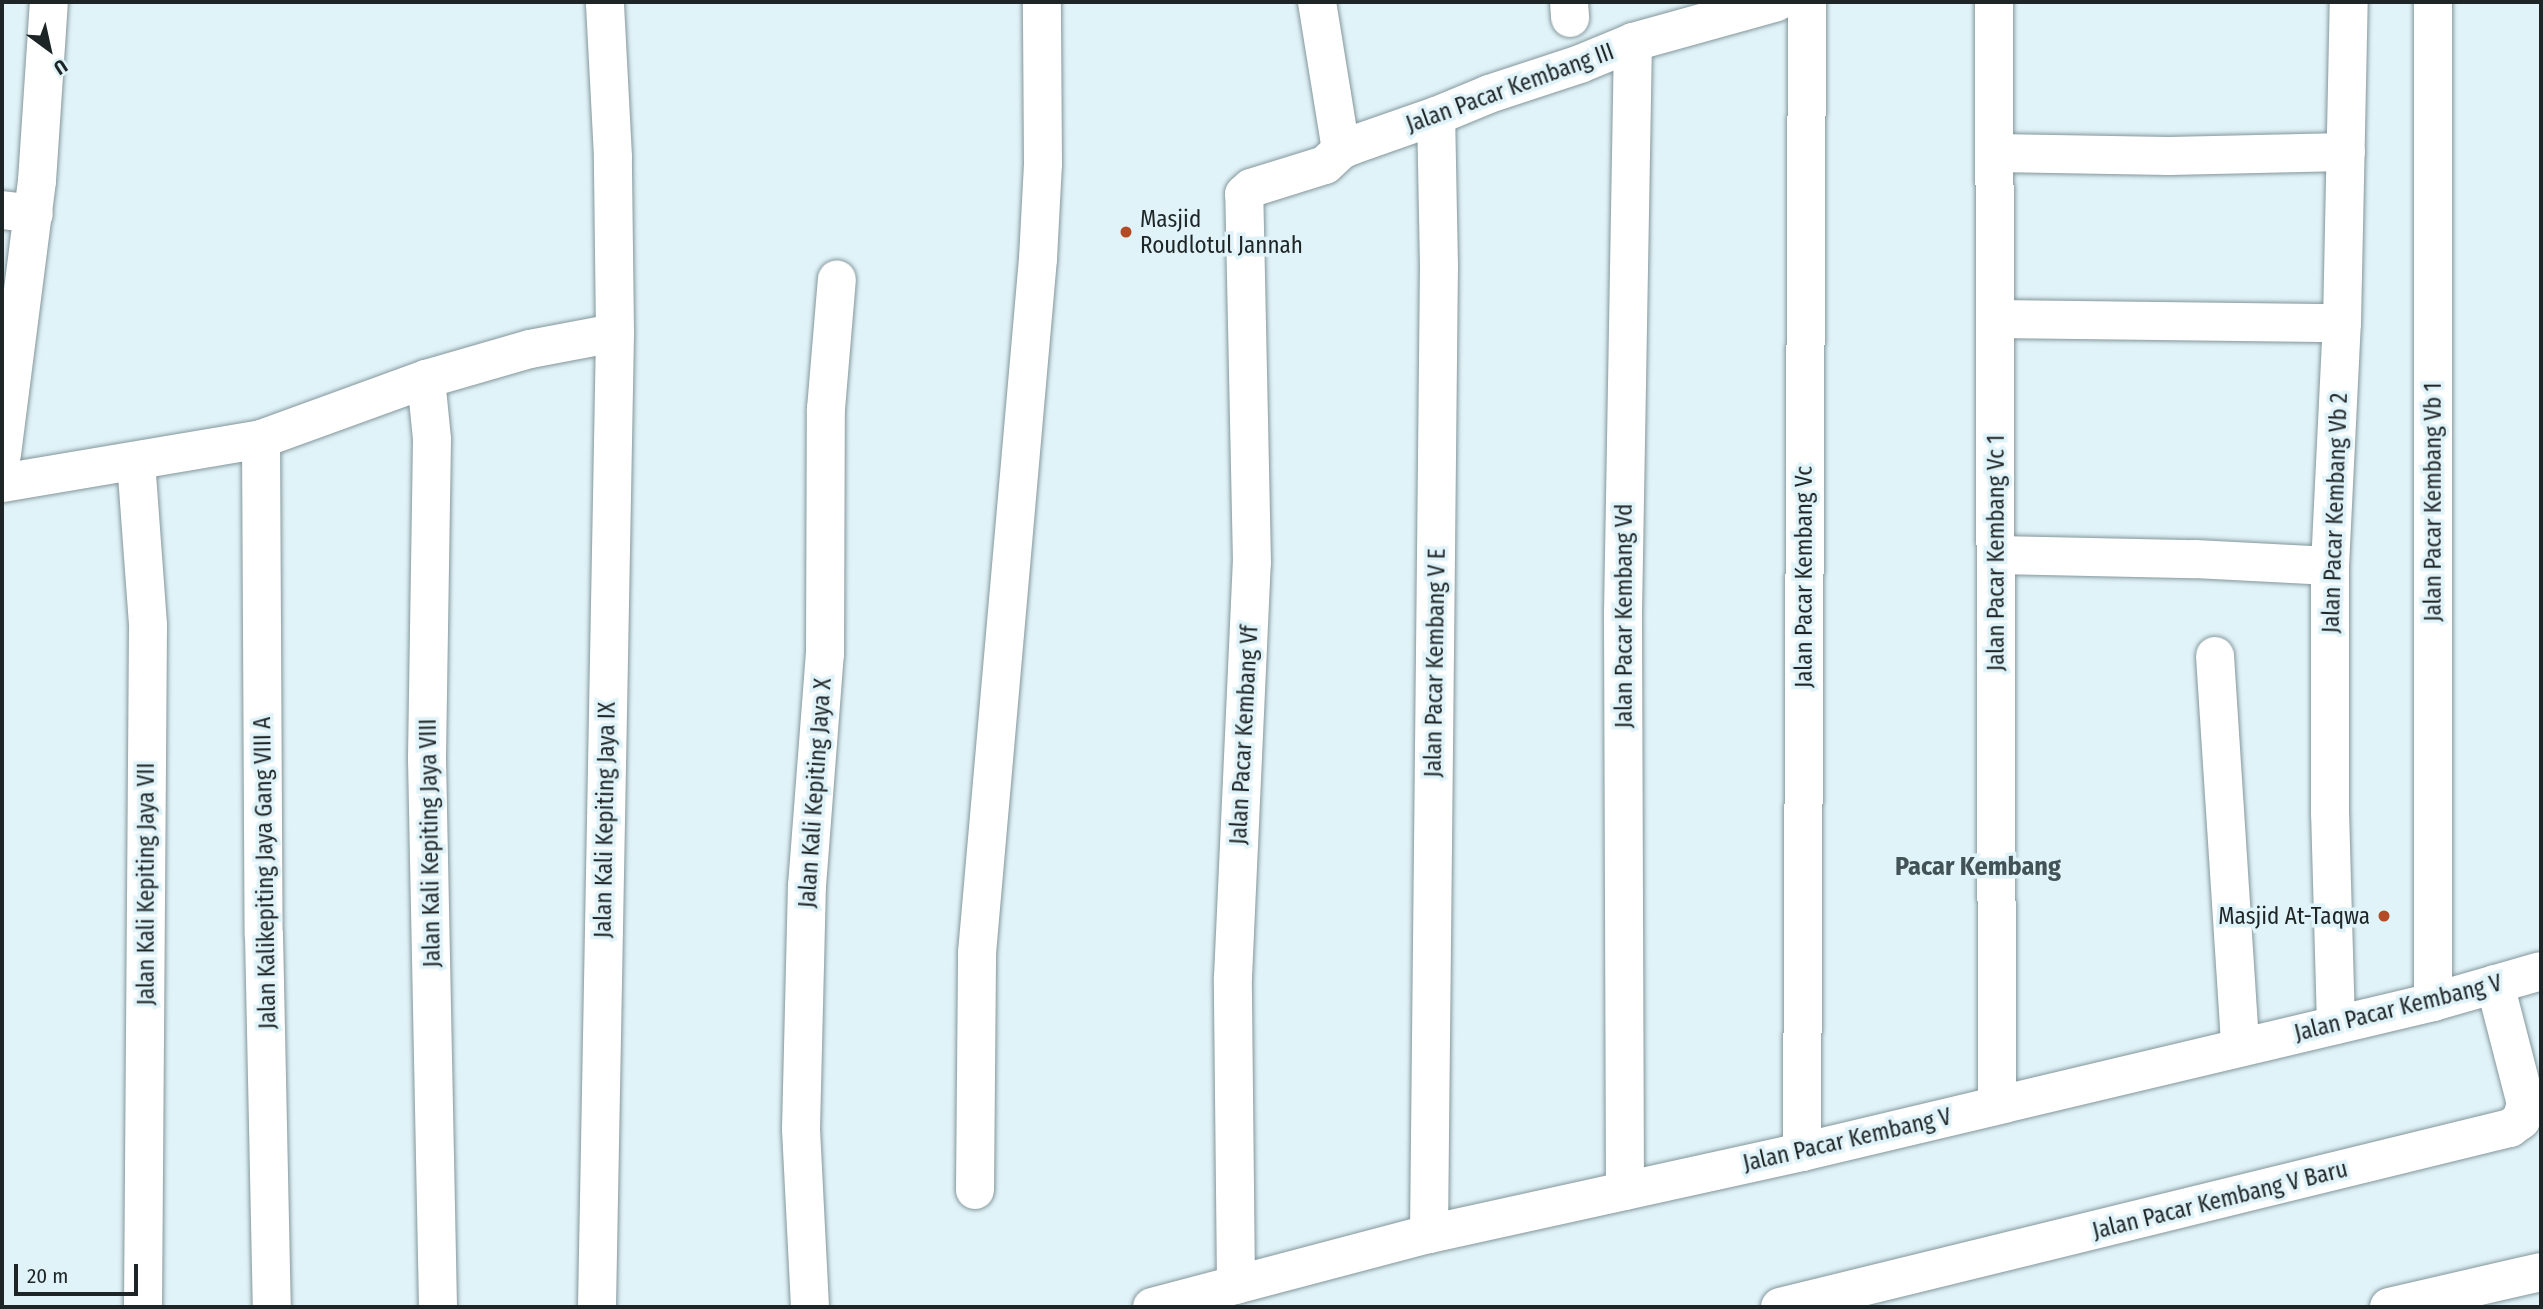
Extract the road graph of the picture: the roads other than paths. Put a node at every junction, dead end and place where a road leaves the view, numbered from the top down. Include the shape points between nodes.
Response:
1 (49, 2) edge
2 (606, 2) edge
3 (1041, 2) edge
4 (1317, 2) edge
5 (1777, 2) edge
6 (1807, 2) edge
7 (1994, 2) edge
8 (2349, 2) edge
9 (2433, 2) edge
10 (1633, 42) junction
11 (1436, 116) junction
12 (1341, 150) junction
13 (2346, 152) junction
14 (1995, 153) junction
15 (1251, 188) joint
16 (18, 212) edge
17 (837, 279) dead end
18 (1995, 319) junction
19 (2342, 323) junction
20 (615, 333) junction
21 (426, 379) junction
22 (261, 439) junction
23 (2, 454) edge
24 (136, 461) junction
25 (2, 483) edge
26 (1997, 555) junction
27 (2330, 566) junction
28 (2215, 656) dead end
29 (2541, 971) edge
30 (2495, 984) junction
31 (2433, 1002) junction
32 (2336, 1024) junction
33 (2239, 1047) junction
34 (1997, 1104) junction
35 (1802, 1152) junction
36 (975, 1190) dead end
37 (1625, 1191) junction
38 (1429, 1222) junction
39 (2541, 1272) edge
40 (1236, 1285) junction
41 (143, 1307) edge
42 (272, 1307) edge
43 (438, 1307) edge
44 (597, 1307) edge
45 (810, 1307) edge
46 (1152, 1307) edge
47 (1780, 1307) edge
48 (2389, 1307) edge

1 - 16 street
2 - 20 street, Jalan Kali Kepiting Jaya IX
3 - 36 street via 1043,164 1038,259 977,953
4 - 12 street
5 - 10 street, Jalan Pacar Kembang III
6 - 35 street, Jalan Pacar Kembang Vc
7 - 14 street, Jalan Pacar Kembang Vc 1
8 - 13 street, Jalan Pacar Kembang Vb 2
9 - 31 street, Jalan Pacar Kembang Vb 1
10 - 11 street, Jalan Pacar Kembang III
10 - 37 street, Jalan Pacar Kembang Vd via 1623,613
11 - 12 street, Jalan Pacar Kembang III
11 - 38 street, Jalan Pacar Kembang V E via 1439,267
12 - 15 street, Jalan Pacar Kembang III via 1325,165
13 - 14 street
13 - 19 street, Jalan Pacar Kembang Vb 2
14 - 18 street, Jalan Pacar Kembang Vc 1
15 - 40 street, Jalan Pacar Kembang Vf via 1242,205 1252,563 1233,977
16 - 23 street
17 - 45 street, Jalan Kali Kepiting Jaya X via 826,409 825,654 807,887 801,1116
18 - 19 street
18 - 26 street, Jalan Pacar Kembang Vc 1
19 - 27 street, Jalan Pacar Kembang Vb 2
20 - 21 street via 530,349
20 - 44 street, Jalan Kali Kepiting Jaya IX
21 - 22 street
21 - 43 street, Jalan Kali Kepiting Jaya VIII via 432,439 427,759
22 - 24 street
22 - 42 street, Jalan Kalikepiting Jaya Gang VIII A
24 - 25 street
24 - 41 street, Jalan Kali Kepiting Jaya VII via 148,626
26 - 27 street
26 - 34 street, Jalan Pacar Kembang Vc 1
27 - 32 street, Jalan Pacar Kembang Vb 2
28 - 33 street
29 - 30 street, Jalan Pacar Kembang V
30 - 31 street, Jalan Pacar Kembang V
30 - 47 street, Jalan Pacar Kembang V Baru via 2526,1104 2521,1120 2510,1128
31 - 32 street, Jalan Pacar Kembang V
32 - 33 street, Jalan Pacar Kembang V
33 - 34 street, Jalan Pacar Kembang V
34 - 35 street, Jalan Pacar Kembang V
35 - 37 street, Jalan Pacar Kembang V
37 - 38 street, Jalan Pacar Kembang V
38 - 40 street, Jalan Pacar Kembang V
39 - 48 street
40 - 46 street, Jalan Pacar Kembang V

